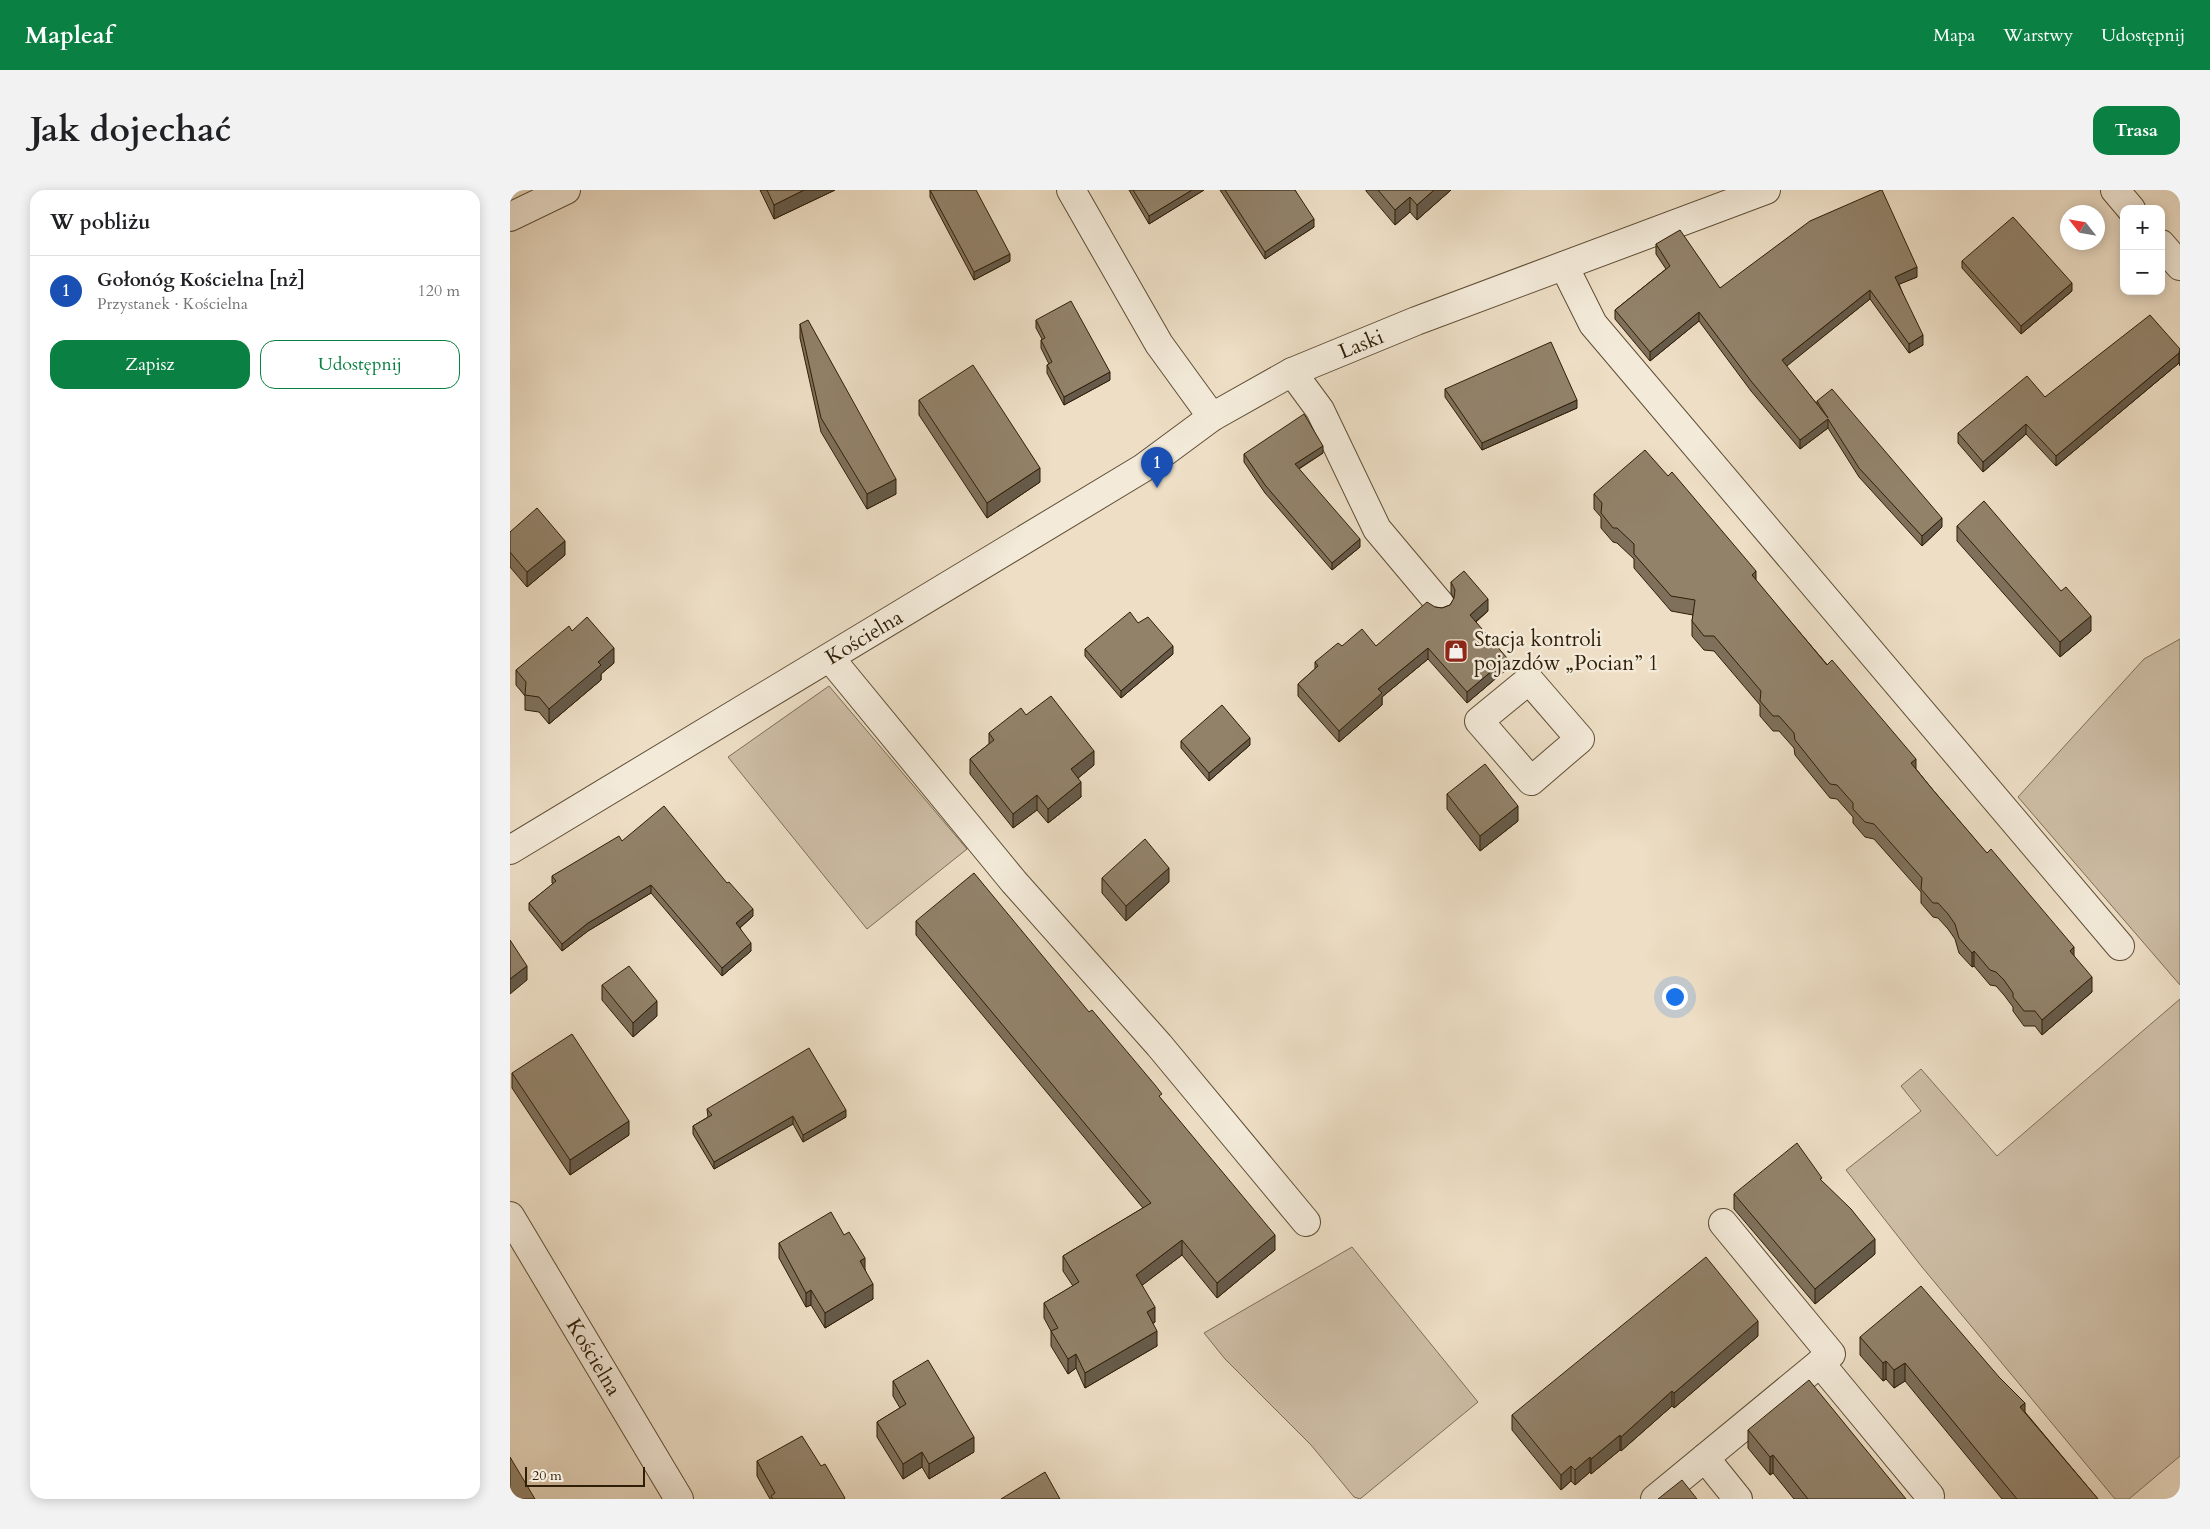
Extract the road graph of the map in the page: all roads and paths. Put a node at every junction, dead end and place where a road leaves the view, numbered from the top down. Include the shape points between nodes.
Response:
1 (566, 190) edge
2 (1071, 190) edge
3 (1766, 190) edge
4 (2115, 190) edge
5 (2128, 205) edge
6 (510, 217) edge
7 (2165, 249) edge
8 (1564, 266) junction
9 (2180, 266) edge
10 (1292, 372) junction
11 (1212, 417) junction
12 (1440, 604) dead end
13 (830, 658) junction
14 (510, 850) edge
15 (2120, 946) dead end
16 (510, 1216) edge
17 (1306, 1222) dead end
18 (1724, 1223) dead end
19 (1820, 1363) junction
20 (1704, 1458) junction
21 (1930, 1496) dead end
22 (679, 1499) edge
23 (1655, 1499) edge
24 (1738, 1499) edge

1 - 6 street
2 - 11 street via 1159,344
3 - 8 street, Laski
4 - 5 street
7 - 9 street
8 - 10 street, Laski
8 - 15 street via 1593,324
10 - 11 street, Laski
10 - 12 street via 1320,410 1377,529
11 - 13 street, Kościelna via 1143,468
13 - 14 street, Kościelna
13 - 17 street via 1014,882 1159,1045
16 - 22 street, Kościelna
18 - 19 street via 1831,1354
19 - 20 street
19 - 21 street
20 - 23 street
20 - 24 street

